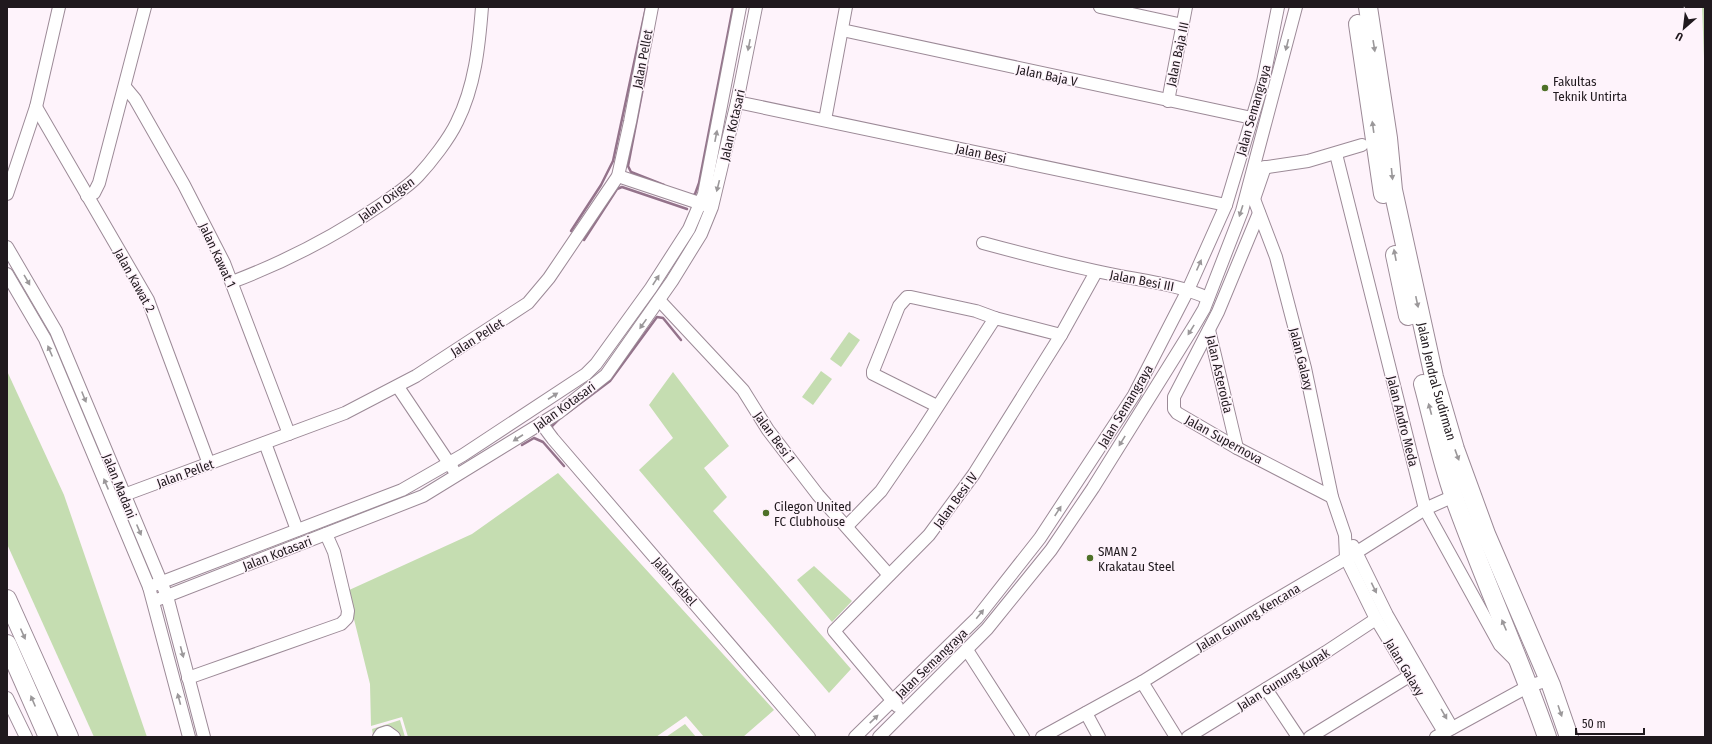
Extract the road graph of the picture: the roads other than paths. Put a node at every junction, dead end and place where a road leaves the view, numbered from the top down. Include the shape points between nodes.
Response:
1 (59, 7) edge
2 (145, 7) edge
3 (482, 7) edge
4 (652, 7) edge
5 (740, 7) edge
6 (756, 7) edge
7 (846, 7) edge
8 (1186, 7) edge
9 (1278, 7) edge
10 (1296, 7) edge
11 (1356, 7) edge
12 (1368, 7) edge
13 (1106, 8) edge
14 (1183, 25) junction
15 (842, 30) junction
16 (125, 87) junction
17 (1168, 101) junction
18 (737, 102) junction
19 (36, 107) junction
20 (1252, 118) junction
21 (825, 120) junction
22 (1362, 145) dead end
23 (1336, 154) junction
24 (1259, 168) junction
25 (618, 176) junction
26 (1249, 186) junction
27 (7, 194) edge
28 (87, 196) junction
29 (1254, 199) junction
30 (700, 203) junction
31 (1226, 205) junction
32 (712, 207) junction
33 (1259, 213) junction
34 (983, 243) dead end
35 (7, 247) edge
36 (1096, 272) junction
37 (7, 274) edge
38 (232, 282) junction
39 (1188, 290) junction
40 (1208, 298) junction
41 (659, 300) junction
42 (995, 318) junction
43 (1209, 330) junction
44 (1061, 335) junction
45 (398, 387) junction
46 (937, 406) junction
47 (547, 431) junction
48 (289, 434) junction
49 (265, 443) junction
50 (1237, 448) junction
51 (450, 463) junction
52 (209, 464) junction
53 (457, 475) junction
54 (124, 495) junction
55 (1454, 496) junction
56 (1332, 497) junction
57 (1425, 509) junction
58 (847, 526) junction
59 (297, 530) junction
60 (326, 534) junction
61 (1345, 535) junction
62 (1358, 552) junction
63 (1346, 558) junction
64 (889, 575) junction
65 (154, 584) junction
66 (167, 596) junction
67 (7, 599) edge
68 (154, 601) junction
69 (1376, 619) junction
70 (7, 644) edge
71 (966, 650) junction
72 (1521, 665) junction
73 (1410, 675) junction
74 (188, 678) junction
75 (1548, 680) junction
76 (1142, 682) junction
77 (1530, 686) junction
78 (1266, 689) junction
79 (7, 698) edge
80 (892, 700) junction
81 (904, 712) junction
82 (1086, 713) junction
83 (12, 723) edge
84 (1444, 732) edge
85 (26, 737) edge
86 (48, 737) edge
87 (69, 737) edge
88 (189, 737) edge
89 (204, 737) edge
90 (380, 737) edge
91 (394, 737) edge
92 (809, 737) edge
93 (855, 737) edge
94 (879, 737) edge
95 (1023, 737) edge
96 (1042, 737) edge
97 (1099, 737) edge
98 (1176, 737) edge
99 (1188, 737) edge
100 (1298, 737) edge
101 (1310, 737) edge
102 (1547, 737) edge
103 (1569, 737) edge

1 - 19 street
2 - 16 street
3 - 38 street, Jalan Oxigen via 475,68 468,94 457,123 418,176 376,208 339,231 274,266
4 - 25 street, Jalan Pellet
30 -> 5 street, Jalan Kotasari via 707,186
6 -> 18 street, Jalan Kotasari
7 - 15 street
8 - 14 street, Jalan Baja III
9 - 20 street, Jalan Semangraya
10 -> 24 street, Jalan Semangraya
55 -> 11 highway via 1422,379 1401,286 1380,181
12 -> 75 highway, Jalan Jendral Sudirman via 1388,138 1393,190 1434,377 1455,449 1486,534
13 - 14 street
14 - 17 street, Jalan Baja III
15 - 17 street, Jalan Baja V
15 - 21 street
16 - 28 street via 99,183 94,192
16 - 38 street, Jalan Kawat 1 via 135,99 184,185
17 - 20 street, Jalan Baja V
18 - 21 street, Jalan Besi
18 -> 32 street, Jalan Kotasari
19 - 27 street
19 - 28 street, Jalan Kawat 2
20 - 31 street, Jalan Semangraya
21 - 31 street, Jalan Besi
22 - 23 street
23 - 24 street
23 - 57 street, Jalan Andro Meda
24 - 26 street, Jalan Semangraya
24 - 29 street
25 - 30 street
25 - 45 street, Jalan Pellet via 549,278 528,303
26 - 29 street, Jalan Galaxy
26 -> 40 street, Jalan Semangraya via 1242,211
28 - 52 street, Jalan Kawat 2 via 152,309
29 - 33 street, Jalan Galaxy
30 - 32 street
51 -> 30 street, Jalan Kotasari via 586,374 596,364 642,301 689,229
39 -> 31 street, Jalan Semangraya
32 - 41 street, Jalan Kotasari via 701,234
33 - 43 street, Jalan Asteroida
33 - 56 street, Jalan Galaxy via 1276,257 1305,368
34 - 36 street, Jalan Besi III
35 -> 54 street, Jalan Madani via 56,331
36 - 39 street, Jalan Besi III
36 - 44 street, Jalan Besi IV
65 -> 37 street, Jalan Madani via 45,339
38 - 48 street, Jalan Kawat 1
39 - 40 street, Jalan Besi III
80 -> 39 street, Jalan Semangraya via 977,618 1040,538 1134,395
40 -> 71 street, Jalan Semangraya via 1194,326 1089,494 1050,550 987,629
41 -> 47 street, Jalan Kotasari via 606,375 558,412
41 - 58 street, Jalan Besi 1 via 743,390 768,430 818,495
42 - 44 street
42 - 46 street
42 - 46 street via 976,311 911,297 907,297 899,306 873,374
43 - 50 street, Jalan Asteroida
43 - 50 street, Jalan Supernova via 1174,397 1174,409
44 - 64 street, Jalan Besi IV via 974,474 929,535
45 - 48 street, Jalan Pellet via 345,413
45 - 51 street
46 - 58 street via 881,491
47 -> 53 street, Jalan Kotasari
47 - 92 street, Jalan Kabel
48 - 49 street, Jalan Pellet
49 - 52 street, Jalan Pellet
49 - 59 street
50 - 56 street, Jalan Supernova
51 - 53 street
51 - 59 street, Jalan Kotasari via 402,490
52 - 54 street, Jalan Pellet
53 - 60 street, Jalan Kotasari via 423,496
54 -> 65 street, Jalan Madani
55 - 57 street, Jalan Gunung Kencana
72 -> 55 highway via 1484,579
56 - 61 street, Jalan Galaxy
57 - 62 street, Jalan Gunung Kencana
57 - 72 street, Jalan Andro Meda via 1500,644
58 - 64 street, Jalan Besi 1
59 - 65 street, Jalan Kotasari
60 - 66 street, Jalan Kotasari
60 - 74 street via 334,552 348,610 347,618 340,624
61 - 62 street, Jalan Galaxy
61 - 63 street, Jalan Galaxy
62 - 63 street, Jalan Gunung Kencana
62 -> 84 street, Jalan Galaxy
63 - 69 street, Jalan Galaxy
63 - 76 street, Jalan Gunung Kencana
64 - 80 street, Jalan Besi IV via 834,631
65 - 66 street, Jalan Madani
65 - 68 street, Jalan Madani
66 - 68 street, Jalan Kotasari
66 -> 74 street, Jalan Madani
67 -> 87 highway
88 -> 68 street, Jalan Madani
69 - 73 street, Jalan Galaxy
69 - 78 street, Jalan Gunung Kupak
86 -> 70 highway
71 - 81 street, Jalan Semangraya
71 - 95 street
72 - 77 highway
73 - 84 street, Jalan Galaxy
73 - 101 street
74 - 89 street, Jalan Madani
75 - 77 street
75 -> 103 highway, Jalan Jendral Sudirman
76 - 82 street, Jalan Gunung Kencana
76 - 98 street
77 - 84 street
77 - 102 highway
78 - 99 street, Jalan Gunung Kupak
78 - 100 street
79 - 83 street
80 - 81 street
93 -> 80 street, Jalan Semangraya
81 - 94 street, Jalan Semangraya
82 - 96 street, Jalan Gunung Kencana
82 - 97 street
83 - 85 street
90 - 91 street via 387,732

